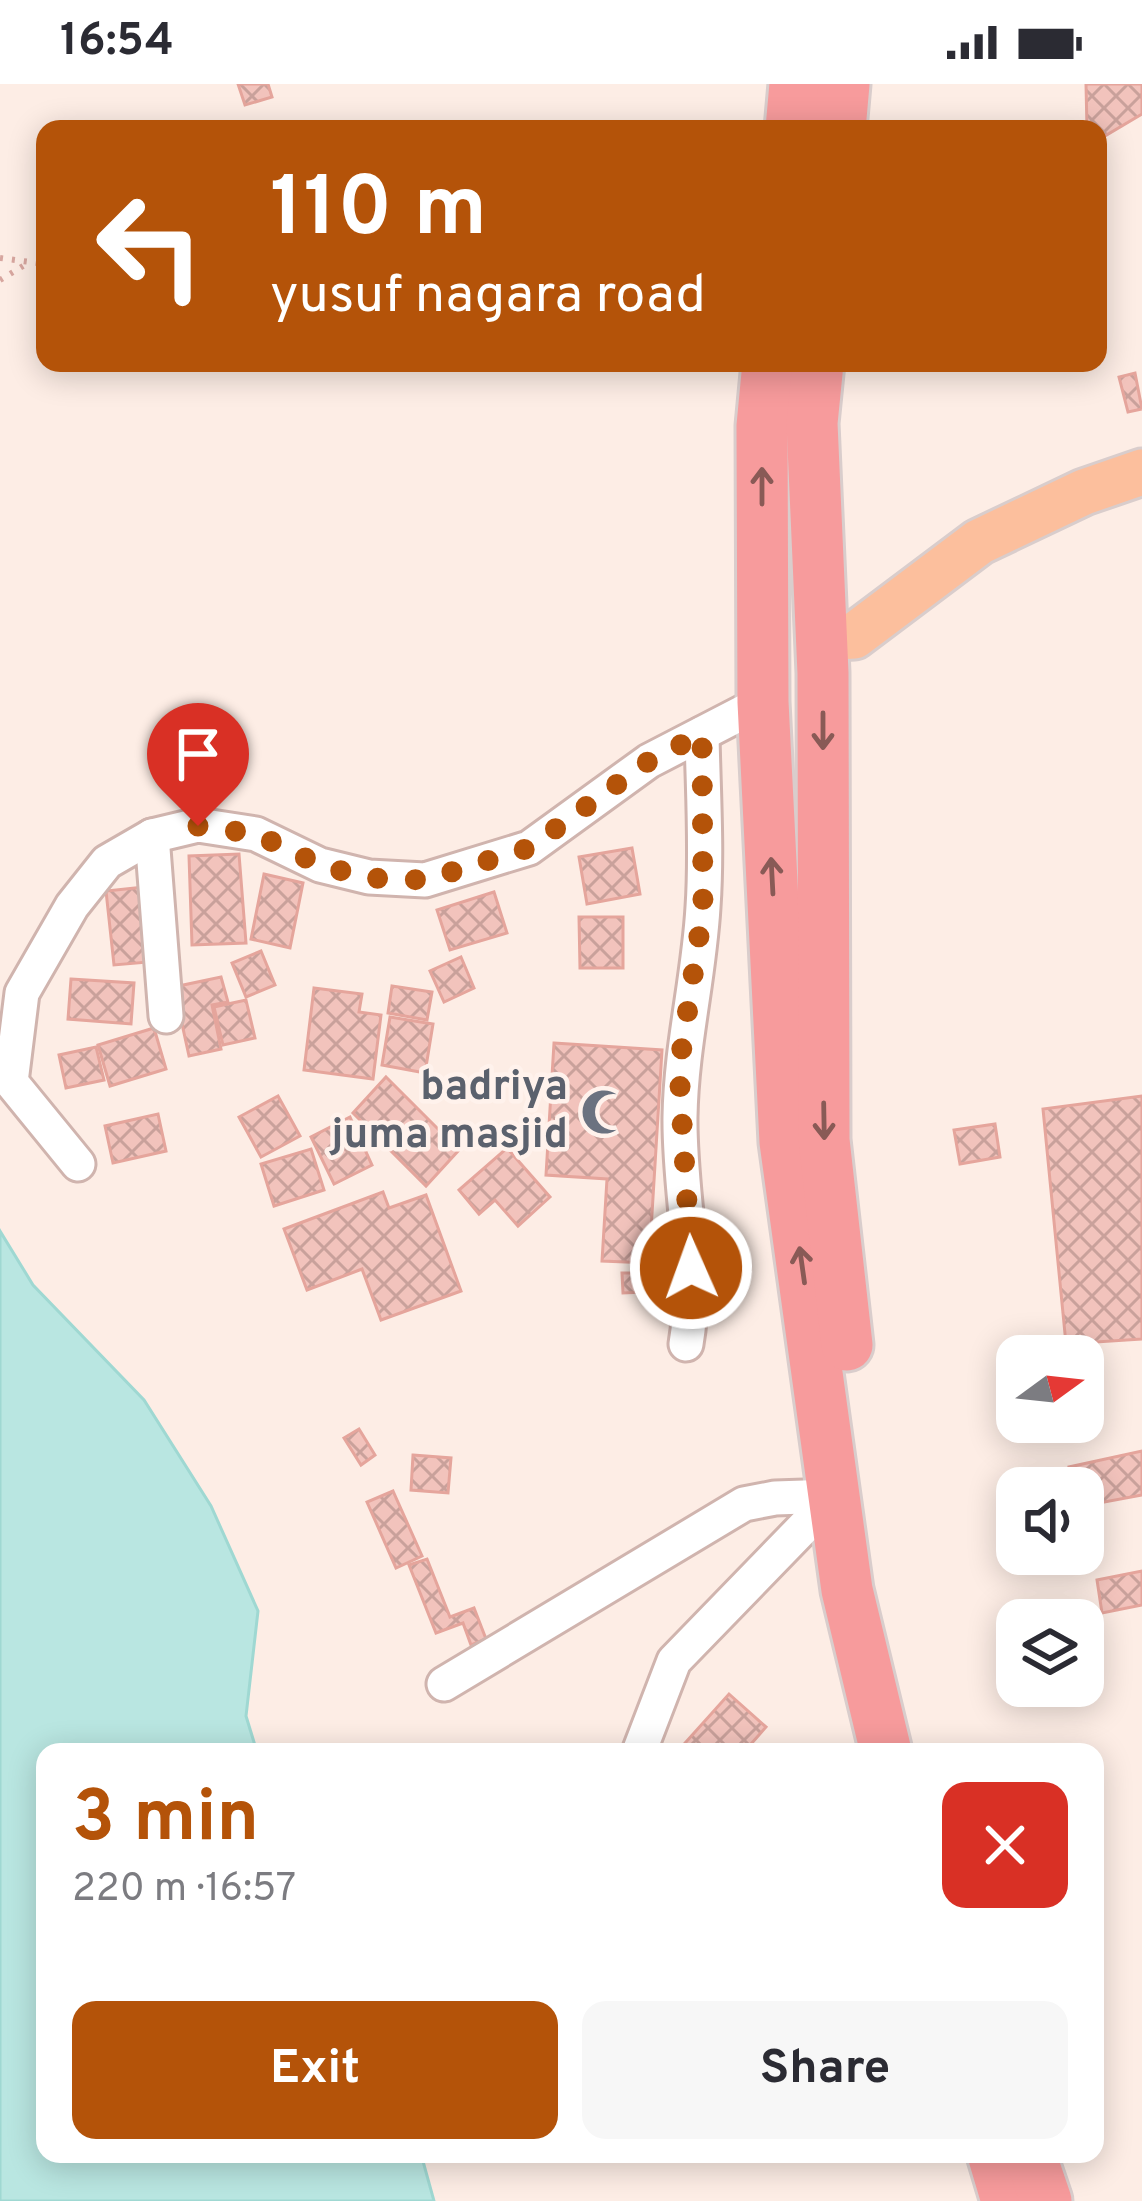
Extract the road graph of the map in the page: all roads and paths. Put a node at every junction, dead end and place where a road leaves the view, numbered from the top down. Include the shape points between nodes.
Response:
1 (795, 84) edge
2 (844, 84) edge
3 (792, 120) edge
4 (841, 120) edge
5 (0, 257) edge
6 (29, 262) junction
7 (36, 263) edge
8 (0, 280) edge
9 (767, 372) edge
10 (817, 372) edge
11 (1142, 472) edge
12 (820, 638) junction
13 (763, 701) junction
14 (702, 734) junction
15 (152, 836) junction
16 (166, 1016) dead end
17 (78, 1164) dead end
18 (686, 1345) dead end
19 (834, 1496) junction
20 (444, 1684) dead end
21 (642, 1743) edge
22 (884, 1743) edge
23 (916, 1743) edge
24 (995, 2163) edge
25 (1033, 2163) edge
26 (1007, 2201) edge
27 (1046, 2201) edge

1 - 3 highway
2 - 4 highway
5 - 6 path
6 - 7 path
6 - 8 path
13 -> 9 highway
10 - 12 highway
11 - 12 main road via 979,542 854,636
12 -> 23 highway via 824,1140 873,1572
13 - 14 street
19 -> 13 highway via 784,1142
14 - 15 street via 649,761 529,848 425,880 368,878 320,865 256,834 198,826
14 - 18 street via 703,910 681,1054 692,1312
15 - 16 street
15 - 17 street via 107,862 22,993 11,1082
19 - 20 street via 744,1504
19 - 21 street via 674,1661
19 - 22 highway
24 - 26 highway
25 - 27 highway

